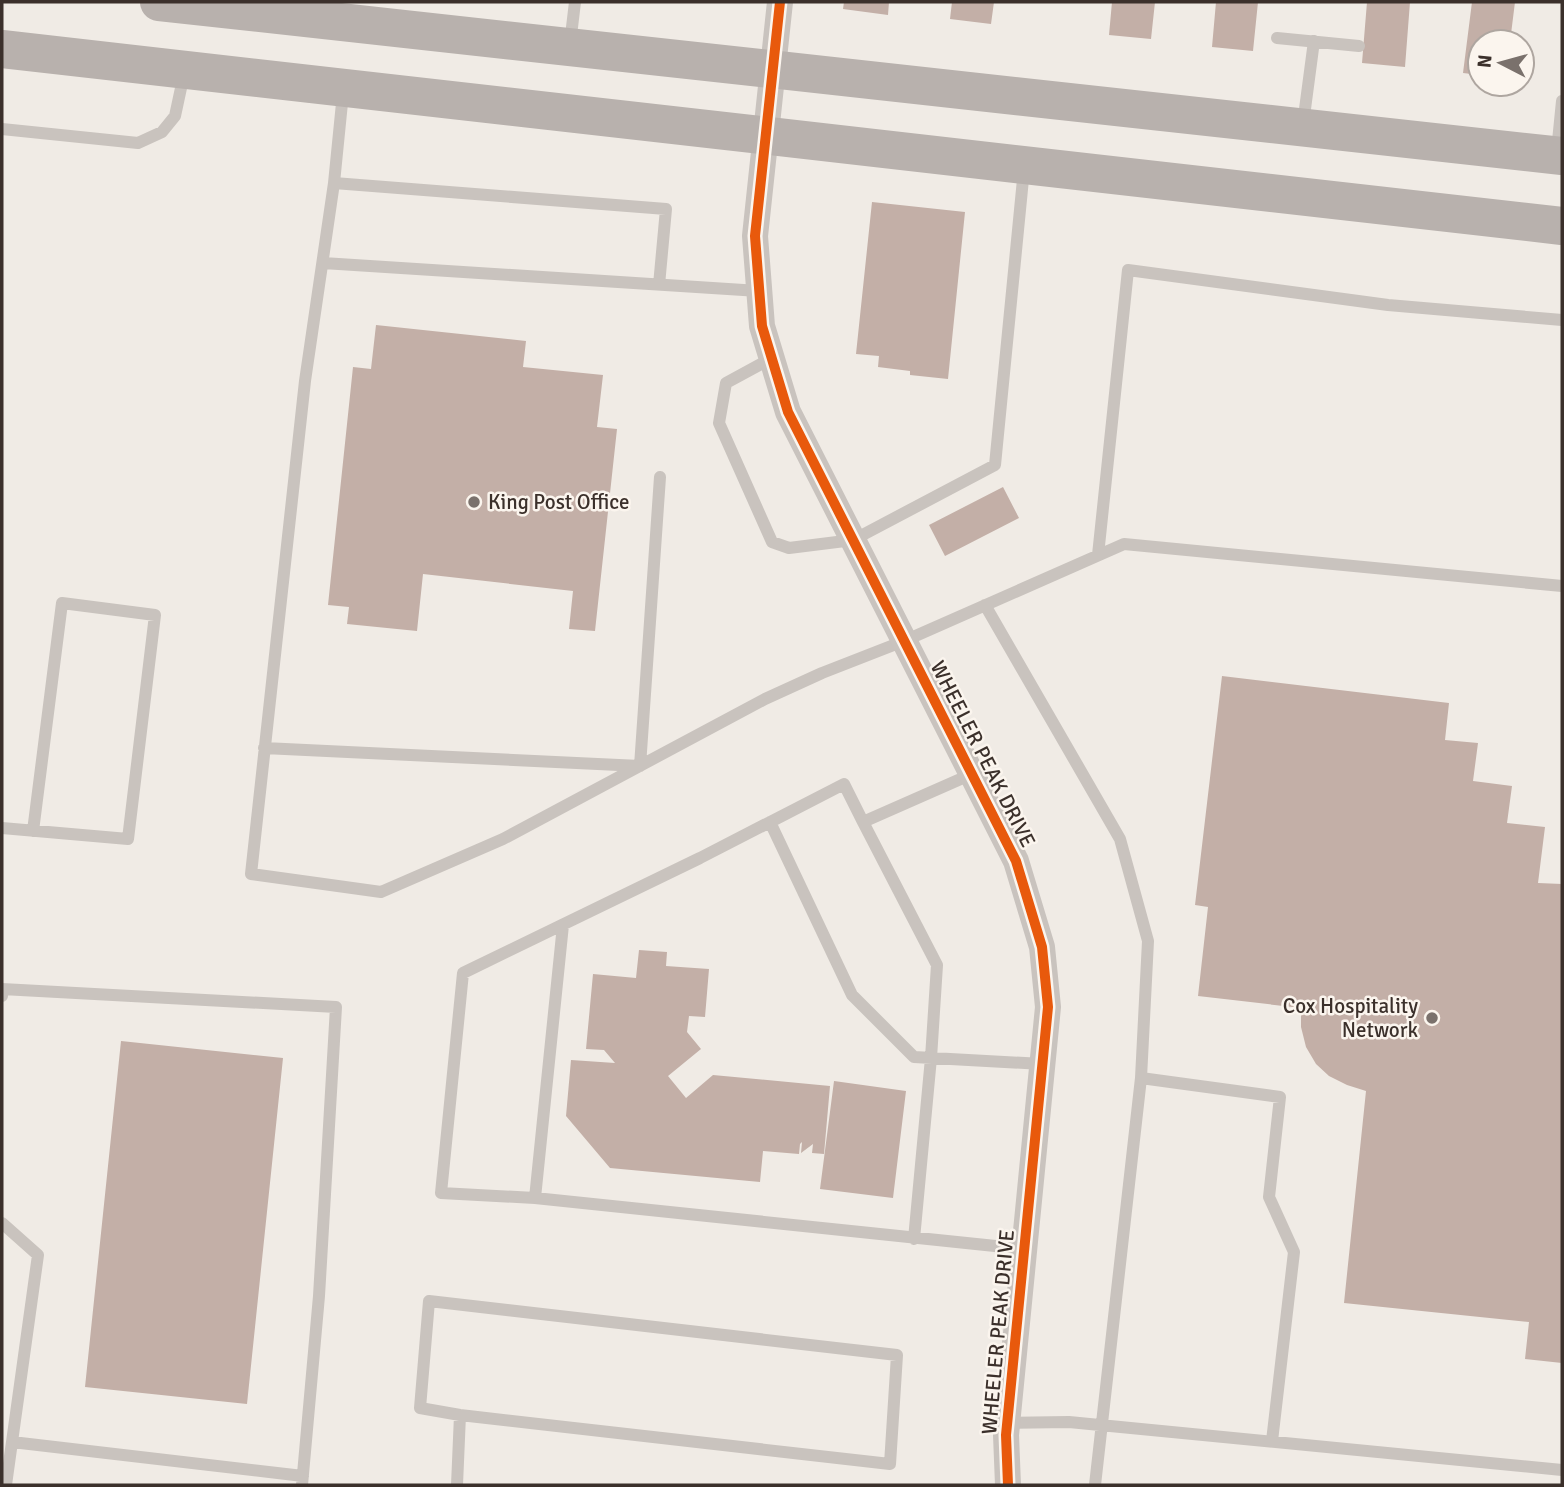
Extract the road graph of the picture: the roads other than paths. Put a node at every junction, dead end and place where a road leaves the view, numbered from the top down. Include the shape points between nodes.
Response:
1 (159, 2) edge
2 (575, 2) edge
3 (780, 2) edge
4 (1277, 38) dead end
5 (1314, 41) junction
6 (1359, 46) dead end
7 (569, 47) junction
8 (2, 49) edge
9 (185, 70) junction
10 (772, 70) junction
11 (343, 88) junction
12 (1562, 101) edge
13 (1303, 127) junction
14 (2, 129) edge
15 (765, 136) junction
16 (1559, 156) edge
17 (1024, 165) junction
18 (334, 183) junction
19 (1562, 226) edge
20 (323, 263) junction
21 (659, 285) junction
22 (759, 291) junction
23 (1562, 320) edge
24 (772, 358) junction
25 (660, 477) dead end
26 (853, 540) junction
27 (1098, 555) junction
28 (1562, 586) edge
29 (985, 606) junction
30 (904, 641) junction
31 (264, 748) junction
32 (640, 766) junction
33 (971, 774) junction
34 (863, 821) junction
35 (770, 822) junction
36 (2, 828) edge
37 (33, 831) junction
38 (562, 925) junction
39 (2, 996) edge
40 (931, 1058) junction
41 (1043, 1064) junction
42 (1141, 1079) junction
43 (535, 1198) junction
44 (2, 1223) edge
45 (914, 1239) junction
46 (1024, 1249) junction
47 (460, 1415) junction
48 (1008, 1423) junction
49 (1101, 1424) junction
50 (1272, 1441) junction
51 (12, 1442) junction
52 (1562, 1470) edge
53 (303, 1481) edge
54 (6, 1485) edge
55 (457, 1485) edge
56 (1007, 1485) edge
57 (1095, 1485) edge

1 - 7 main road
2 - 7 lane
3 - 10 street, WHEELER PEAK DRIVE
4 - 5 lane
5 - 6 lane
5 - 13 lane
7 - 10 main road
8 - 9 main road
9 - 11 main road
9 - 14 lane via 175,116 162,132 138,143
10 - 13 main road
10 - 15 street, WHEELER PEAK DRIVE
11 - 15 main road
11 - 18 lane
12 - 16 lane
13 - 16 main road
15 - 17 main road
15 - 22 street, WHEELER PEAK DRIVE via 755,236
17 - 19 main road
17 - 26 lane via 995,465
18 - 20 lane
18 - 21 lane via 666,209
20 - 21 lane
20 - 31 lane
21 - 22 lane
22 - 24 street, WHEELER PEAK DRIVE via 762,326
23 - 27 lane via 1388,305 1128,270
24 - 26 street, WHEELER PEAK DRIVE via 788,412
24 - 26 lane via 726,383 719,423 724,435 772,542 789,548
25 - 32 lane
26 - 30 street, WHEELER PEAK DRIVE
27 - 28 lane via 1124,544
27 - 29 lane
29 - 30 lane
29 - 42 lane via 1120,839 1148,941
30 - 32 lane via 765,698
30 - 33 street, WHEELER PEAK DRIVE
31 - 32 lane
31 - 32 lane via 251,874 381,892 503,839
33 - 34 lane
33 - 41 street, WHEELER PEAK DRIVE via 1016,861 1042,947 1048,1007
34 - 35 lane via 844,784
34 - 40 lane via 937,965
35 - 38 lane
35 - 40 lane via 852,996 914,1057
36 - 37 lane
37 - 37 lane via 128,839 155,615 62,603
38 - 43 lane
38 - 43 lane via 463,973 441,1193
39 - 53 lane via 2,989 336,1007
40 - 41 lane
40 - 45 lane
41 - 46 street, WHEELER PEAK DRIVE
42 - 49 lane
42 - 50 lane via 1280,1097 1269,1197 1294,1252
43 - 45 lane
44 - 51 lane via 38,1255
45 - 46 lane
46 - 48 street, WHEELER PEAK DRIVE
47 - 47 lane via 420,1408 429,1301 897,1355 890,1464
47 - 55 lane
48 - 49 lane
48 - 56 street, WHEELER PEAK DRIVE
49 - 50 lane
49 - 57 lane
50 - 52 lane
51 - 53 lane
51 - 54 lane

